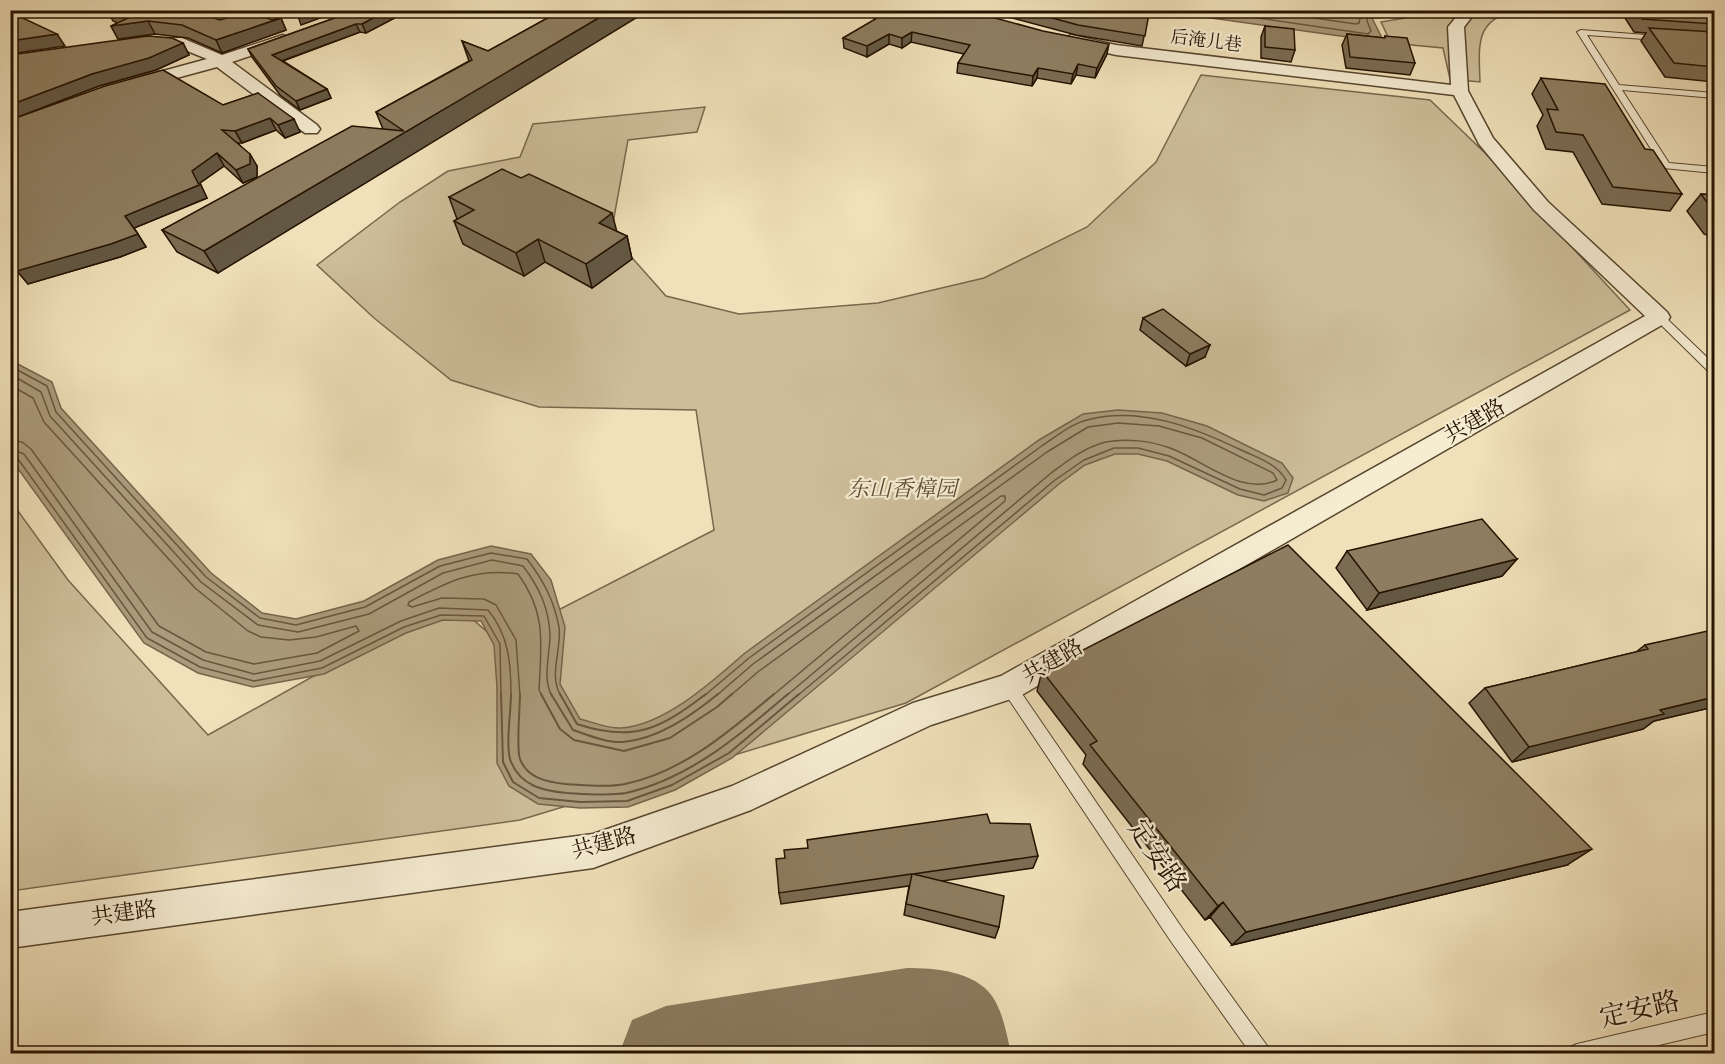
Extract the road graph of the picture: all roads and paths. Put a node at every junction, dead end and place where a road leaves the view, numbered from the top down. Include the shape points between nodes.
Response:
1 (1470, 10) edge
2 (301, 34) edge
3 (1057, 37) edge
4 (1670, 39) edge
5 (131, 45) edge
6 (219, 61) junction
7 (1616, 87) junction
8 (118, 89) edge
9 (1460, 91) junction
10 (1714, 95) edge
11 (311, 129) dead end
12 (1714, 170) edge
13 (1659, 317) junction
14 (1714, 370) edge
15 (1009, 687) junction
16 (10, 930) edge
17 (1714, 1022) edge
18 (1263, 1053) edge
19 (1577, 1053) edge

1 - 9 street via 1456,27
2 - 6 street
3 - 9 street, 后淹儿巷 via 1116,50
4 - 7 lane via 1581,32
5 - 6 street via 154,41 182,43
6 - 8 street
6 - 11 street
7 - 10 lane
7 - 12 lane via 1666,166
9 - 13 street via 1485,140 1541,206
13 - 14 lane
13 - 15 street, 共建路
15 - 16 street, 共建路 via 924,713 740,799 593,851
15 - 18 lane, 定安路 via 1176,934
17 - 19 lane, 定安路

